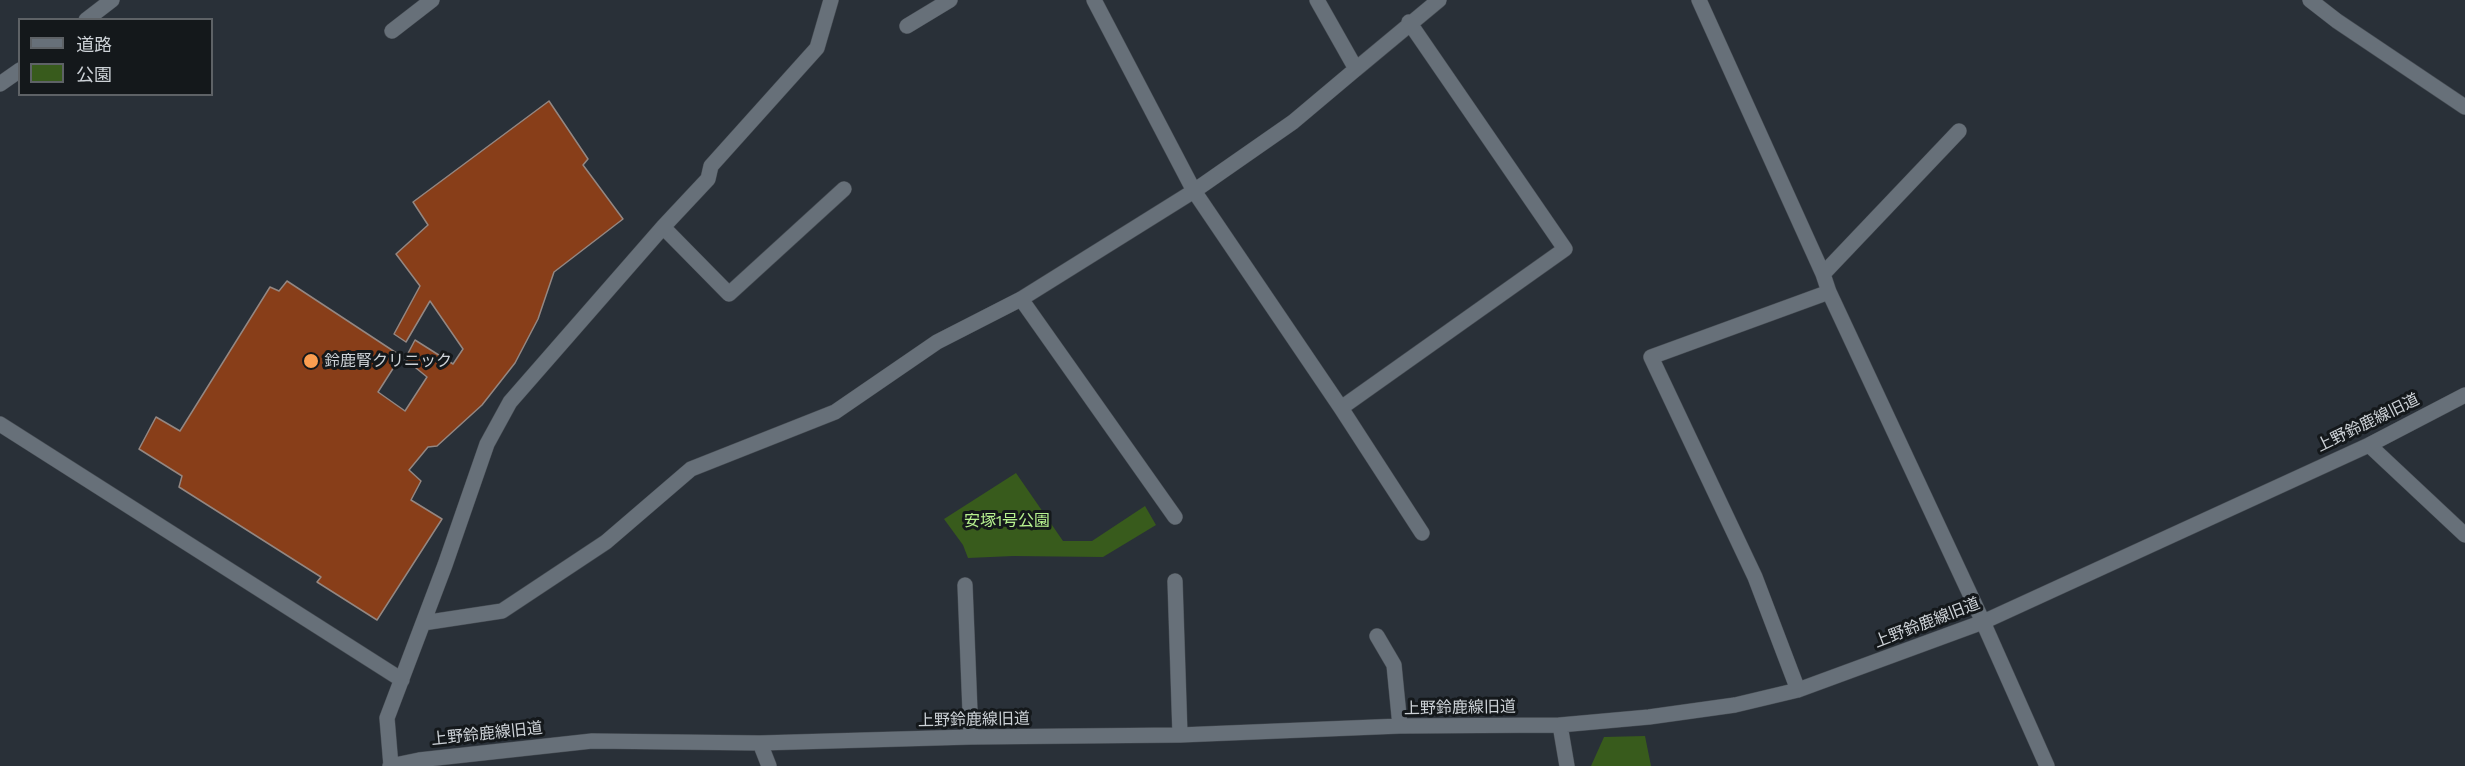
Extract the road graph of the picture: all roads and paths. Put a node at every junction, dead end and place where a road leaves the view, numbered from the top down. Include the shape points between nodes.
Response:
1 (112, 0) edge
2 (432, 0) edge
3 (831, 0) edge
4 (950, 0) edge
5 (1094, 0) edge
6 (1317, 0) edge
7 (1438, 0) edge
8 (1699, 0) edge
9 (2310, 0) edge
10 (89, 18) edge
11 (1409, 22) junction
12 (907, 26) dead end
13 (392, 31) dead end
14 (1356, 69) junction
15 (18, 71) edge
16 (0, 84) edge
17 (2465, 107) edge
18 (1959, 131) dead end
19 (844, 189) dead end
20 (1194, 191) junction
21 (663, 227) junction
22 (1823, 274) junction
23 (1828, 292) junction
24 (1021, 299) junction
25 (2465, 394) edge
26 (1341, 408) junction
27 (0, 424) edge
28 (2369, 445) junction
29 (1175, 517) dead end
30 (1422, 533) dead end
31 (2465, 535) edge
32 (1175, 581) dead end
33 (965, 585) dead end
34 (1983, 622) junction
35 (423, 623) junction
36 (1377, 636) dead end
37 (402, 680) junction
38 (1798, 690) junction
39 (1560, 725) junction
40 (1400, 726) junction
41 (1180, 735) junction
42 (971, 737) junction
43 (760, 743) junction
44 (390, 766) edge
45 (769, 766) edge
46 (1567, 766) edge
47 (2047, 766) edge

1 - 10 street
2 - 13 street
3 - 21 street via 817,48 711,166 708,179
4 - 12 street
5 - 20 street
6 - 14 street
7 - 11 street
8 - 22 street
9 - 17 street
11 - 14 street
11 - 26 street via 1565,249
14 - 20 street via 1293,122
15 - 16 street
18 - 22 street
19 - 21 street via 729,294
20 - 24 street
20 - 26 street
21 - 35 street via 510,402 487,444
22 - 23 street
23 - 34 street
23 - 38 street via 1651,357 1755,577
24 - 29 street
24 - 35 street via 937,342 835,412 691,469 606,542 502,611
25 - 28 street, 上野鈴鹿線旧道
26 - 30 street
27 - 37 street
28 - 31 street
28 - 34 street, 上野鈴鹿線旧道
32 - 41 street
33 - 42 street
34 - 38 street, 上野鈴鹿線旧道
34 - 47 street
35 - 37 street
36 - 40 street via 1394,665
37 - 44 street via 387,718
38 - 39 street, 上野鈴鹿線旧道 via 1713,708
39 - 40 street, 上野鈴鹿線旧道
39 - 46 street
40 - 41 street, 上野鈴鹿線旧道
41 - 42 street, 上野鈴鹿線旧道
42 - 43 street, 上野鈴鹿線旧道
43 - 44 street, 上野鈴鹿線旧道 via 592,741
43 - 45 street

